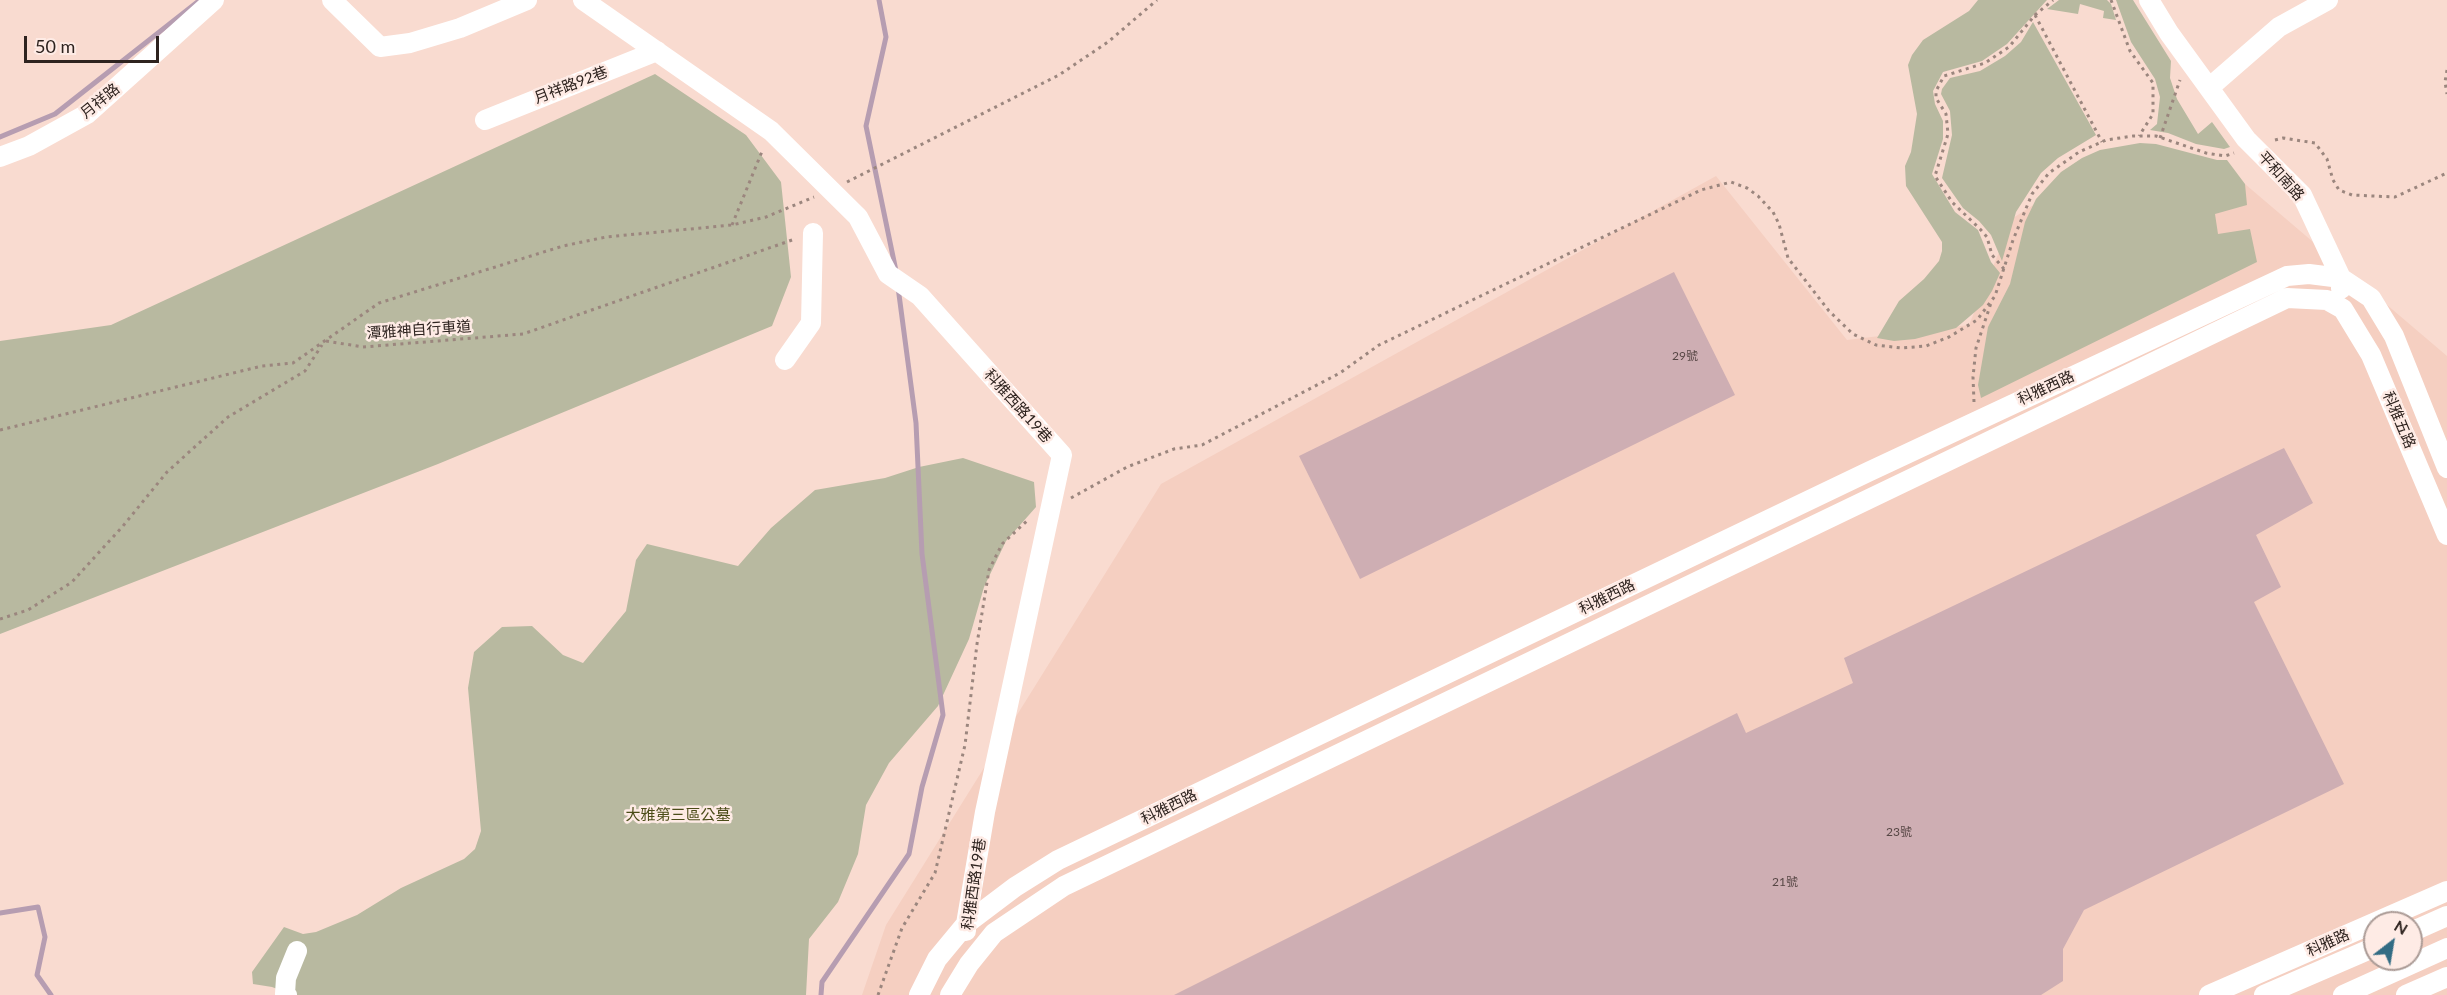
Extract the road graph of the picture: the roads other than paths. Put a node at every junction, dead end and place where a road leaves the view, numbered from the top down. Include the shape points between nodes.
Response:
1 (214, 0) edge
2 (332, 0) edge
3 (527, 0) edge
4 (583, 0) edge
5 (2149, 0) edge
6 (2328, 0) edge
7 (657, 51) junction
8 (2210, 87) junction
9 (485, 120) dead end
10 (0, 157) edge
11 (813, 233) road end
12 (2341, 278) junction
13 (2343, 309) junction
14 (785, 360) dead end
15 (2441, 438) edge
16 (2447, 468) edge
17 (2447, 535) edge
18 (2447, 891) edge
19 (2447, 916) edge
20 (966, 924) junction
21 (2423, 927) edge
22 (2447, 948) edge
23 (297, 951) dead end
24 (2363, 952) edge
25 (969, 964) junction
26 (2447, 977) edge
27 (286, 995) edge
28 (919, 995) edge
29 (950, 995) edge
30 (2208, 995) edge
31 (2264, 995) edge
32 (2343, 995) edge
33 (2406, 995) edge

1 - 10 street, 月祥路 via 87,114
2 - 3 street via 380,47 410,43 460,28
4 - 7 street
5 - 8 street, 平和南路
6 - 8 street via 2279,27
7 - 9 street, 月祥路92巷
7 - 20 street, 科雅西路19巷 via 771,131 858,217 888,274 920,296 1062,455 985,812
8 - 12 street, 平和南路 via 2253,147 2302,195
11 - 14 street via 811,323
12 - 13 street, 平和南路
12 - 15 street, 科雅五路 via 2371,298 2394,336
12 - 20 street, 科雅西路 via 2287,276 1977,420 1058,860 1015,886
13 - 17 street, 科雅五路 via 2371,355
13 - 25 street, 科雅西路 via 2328,300 2287,298 1064,886 994,933
15 - 16 street, 科雅五路
18 - 30 street, 科雅路
19 - 21 street
20 - 25 street, 科雅西路19巷
20 - 28 street, 科雅西路 via 937,959
22 - 32 street
23 - 27 street via 286,978
24 - 31 street, 科雅路
25 - 29 street, 科雅西路
26 - 33 street

